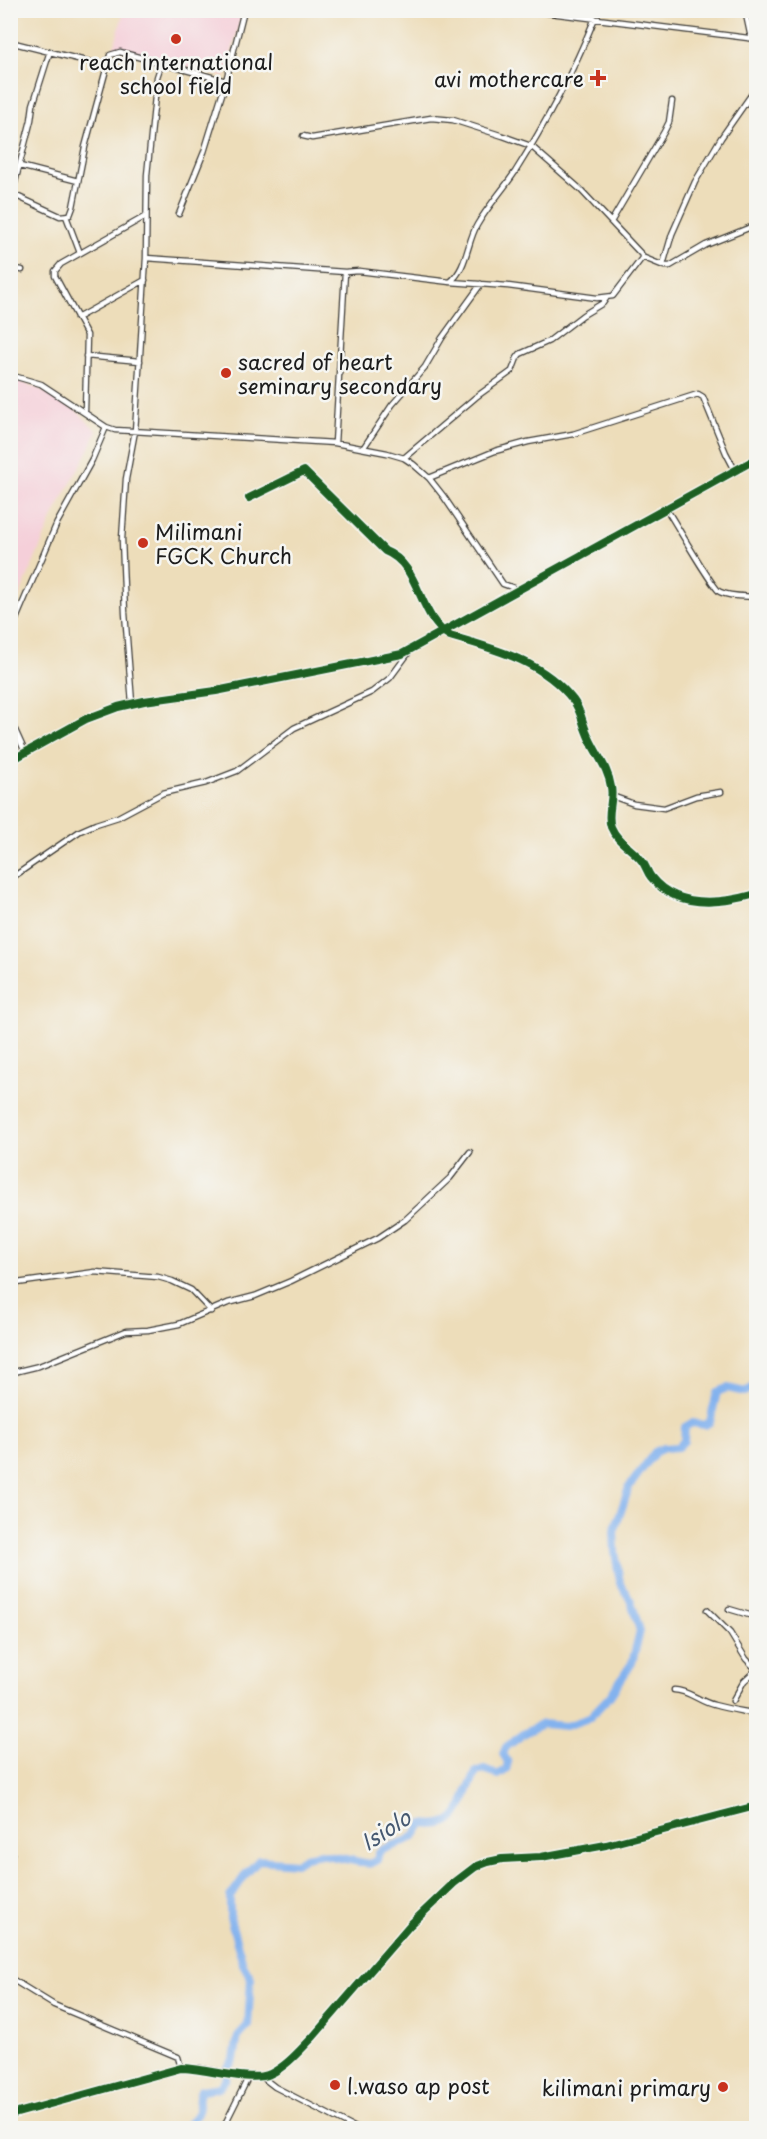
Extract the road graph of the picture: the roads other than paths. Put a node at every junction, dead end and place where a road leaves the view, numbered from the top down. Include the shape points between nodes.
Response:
1 (244, 10) edge
2 (526, 10) edge
3 (745, 10) edge
4 (595, 18) junction
5 (754, 38) edge
6 (10, 42) edge
7 (756, 47) edge
8 (50, 51) junction
9 (162, 62) junction
10 (106, 66) junction
11 (226, 81) junction
12 (756, 87) edge
13 (672, 101) dead end
14 (303, 136) dead end
15 (531, 146) junction
16 (20, 166) junction
17 (78, 181) junction
18 (11, 194) edge
19 (179, 214) dead end
20 (66, 216) junction
21 (146, 216) junction
22 (611, 222) junction
23 (756, 225) edge
24 (80, 253) junction
25 (642, 257) junction
26 (146, 258) junction
27 (663, 265) junction
28 (10, 268) edge
29 (22, 270) dead end
30 (345, 272) junction
31 (145, 280) junction
32 (450, 282) junction
33 (481, 284) junction
34 (607, 297) junction
35 (77, 318) junction
36 (86, 356) junction
37 (140, 361) junction
38 (10, 375) edge
39 (85, 411) junction
40 (106, 427) junction
41 (135, 431) junction
42 (335, 443) junction
43 (364, 447) junction
44 (404, 458) junction
45 (756, 459) edge
46 (736, 472) junction
47 (429, 478) junction
48 (249, 498) dead end
49 (667, 510) junction
50 (520, 590) junction
51 (756, 597) edge
52 (443, 632) junction
53 (10, 633) edge
54 (410, 651) junction
55 (132, 703) junction
56 (10, 719) edge
57 (25, 752) junction
58 (10, 760) edge
59 (721, 792) dead end
60 (612, 796) junction
61 (10, 879) edge
62 (756, 894) edge
63 (470, 1152) dead end
64 (10, 1284) edge
65 (211, 1311) junction
66 (10, 1372) edge
67 (729, 1609) dead end
68 (707, 1610) dead end
69 (756, 1617) edge
70 (756, 1669) edge
71 (674, 1689) dead end
72 (733, 1701) dead end
73 (756, 1714) edge
74 (756, 1806) edge
75 (748, 1808) junction
76 (756, 1819) edge
77 (10, 1840) edge
78 (10, 1854) edge
79 (10, 1978) edge
80 (181, 2068) junction
81 (230, 2074) joint
82 (249, 2076) junction
83 (262, 2077) junction
84 (10, 2115) edge
85 (223, 2128) edge
86 (355, 2128) edge

1 - 11 street
2 - 4 street
3 - 5 street
4 - 5 street
4 - 15 street via 565,85
5 - 7 street
6 - 8 street
8 - 10 street
8 - 16 street
9 - 10 street via 116,52
9 - 11 street
9 - 21 street via 151,124
10 - 17 street
11 - 19 street
12 - 27 street via 695,182
13 - 22 street via 669,122 659,142
14 - 15 street via 312,138 440,118
15 - 22 street
15 - 32 street via 477,225 458,274
16 - 17 street
16 - 18 street
17 - 20 street via 73,207
18 - 20 street
20 - 24 street
21 - 24 street
21 - 26 street
22 - 25 street
23 - 27 street via 706,245 670,266
24 - 35 street via 54,273
25 - 27 street
25 - 34 street via 613,296
26 - 30 street
26 - 31 street
28 - 29 street
30 - 32 street
30 - 42 street
31 - 35 street
31 - 37 street
32 - 33 street
33 - 34 street
33 - 43 street
34 - 44 street via 549,341 520,354 512,371
35 - 36 street via 87,335
36 - 37 street
36 - 39 street
37 - 41 street
38 - 39 street via 41,384
39 - 40 street
40 - 41 street
40 - 53 street via 57,523
41 - 42 street
41 - 55 street via 126,479 122,539
42 - 43 street
43 - 44 street
44 - 47 street
45 - 46 street
46 - 47 street via 703,397 698,394 573,434 495,451
46 - 49 street
47 - 50 street via 503,584
48 - 52 street via 304,471 385,551 400,560
49 - 50 street
49 - 51 street via 715,589
50 - 52 street
52 - 54 street
52 - 60 street via 524,662 560,685 579,708 586,732 607,770
54 - 55 street via 216,691
54 - 61 street via 390,678 372,692 294,729 237,771 163,793 80,831
55 - 57 street via 86,719
56 - 57 street
57 - 58 street
59 - 60 street via 664,808
60 - 62 street via 611,828 643,862 651,877 673,896 691,901 723,901
63 - 65 street via 419,1209 388,1232 283,1285
64 - 65 street via 95,1272 158,1277 191,1290
65 - 66 street via 179,1324 118,1333 39,1366
67 - 69 street
68 - 70 street
70 - 72 street
71 - 73 street via 714,1706
74 - 75 street
75 - 76 street
75 - 83 street via 606,1845 475,1867 410,1924 296,2054
77 - 78 street
79 - 80 street via 54,2005 178,2056
80 - 81 street
80 - 84 street
81 - 82 street
82 - 83 street
82 - 85 street
83 - 86 street

